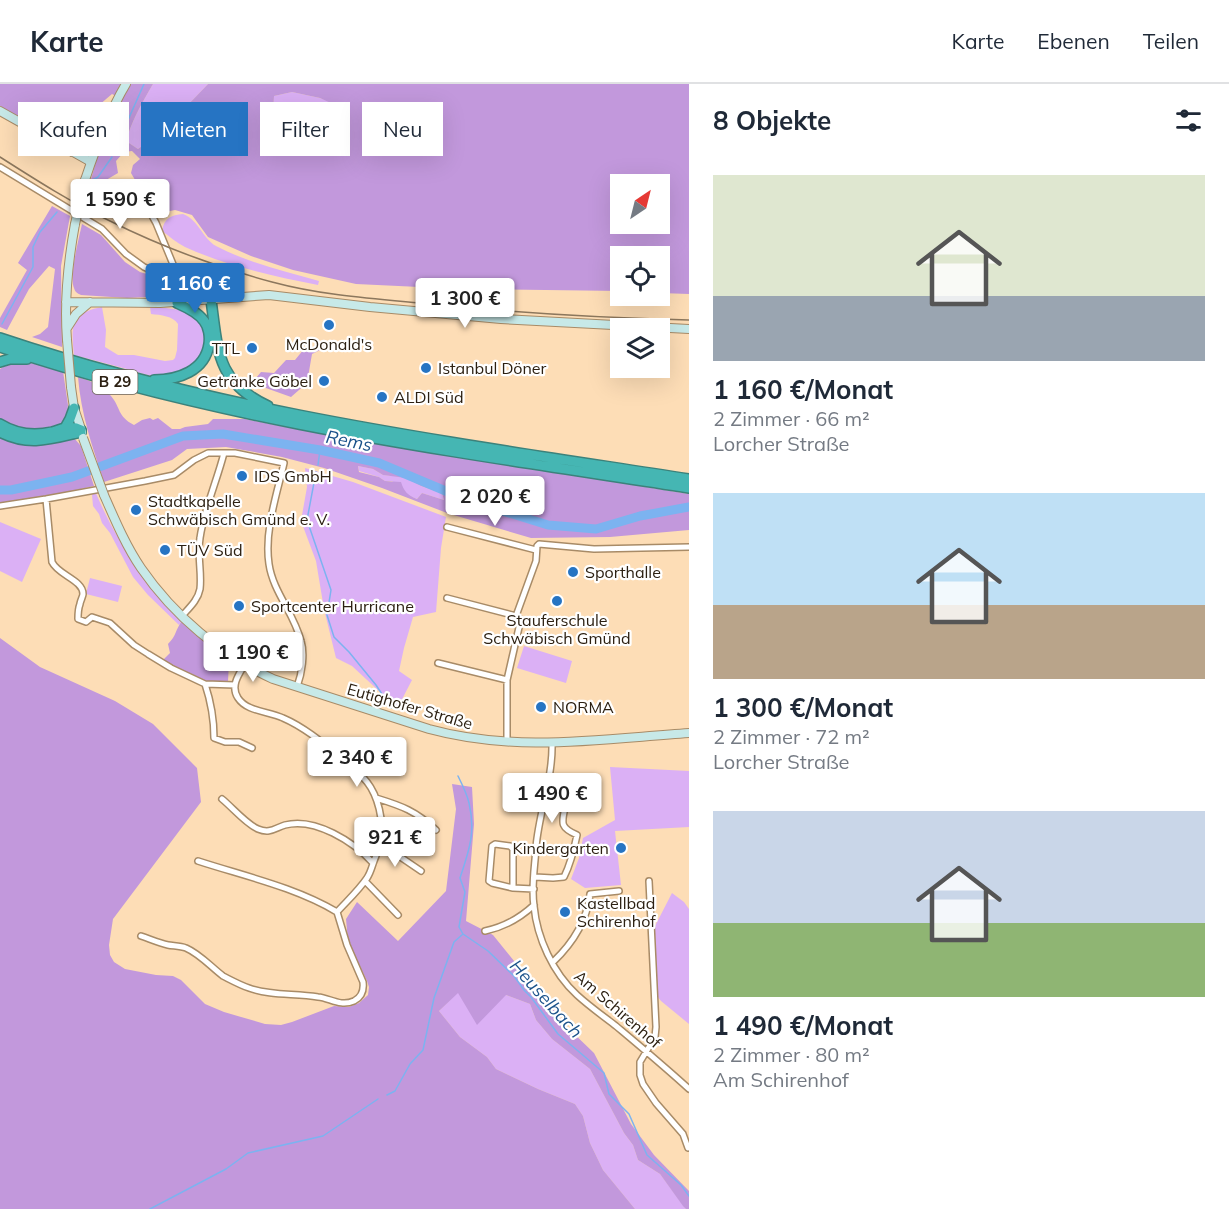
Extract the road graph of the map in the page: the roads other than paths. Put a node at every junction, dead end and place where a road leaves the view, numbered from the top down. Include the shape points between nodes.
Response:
1 (126, 84) edge
2 (115, 102) edge
3 (0, 111) edge
4 (18, 121) edge
5 (80, 156) edge
6 (93, 156) edge
7 (91, 162) junction
8 (0, 167) edge
9 (138, 190) dead end
10 (177, 274) junction
11 (211, 300) junction
12 (66, 302) junction
13 (90, 302) junction
14 (177, 303) junction
15 (207, 326) junction
16 (66, 329) junction
17 (689, 330) edge
18 (0, 338) edge
19 (0, 347) edge
20 (37, 360) junction
21 (0, 362) edge
22 (141, 380) junction
23 (74, 408) junction
24 (284, 413) junction
25 (0, 424) edge
26 (65, 428) junction
27 (0, 432) edge
28 (82, 434) junction
29 (224, 453) junction
30 (689, 479) edge
31 (689, 488) edge
32 (46, 499) junction
33 (0, 506) edge
34 (447, 527) dead end
35 (537, 547) junction
36 (689, 547) edge
37 (447, 598) dead end
38 (182, 616) junction
39 (516, 616) junction
40 (438, 663) dead end
41 (245, 664) junction
42 (507, 680) junction
43 (205, 684) junction
44 (235, 685) junction
45 (297, 687) junction
46 (689, 733) edge
47 (507, 742) junction
48 (552, 743) junction
49 (252, 748) dead end
50 (376, 798) junction
51 (222, 799) dead end
52 (565, 808) dead end
53 (436, 830) dead end
54 (379, 847) junction
55 (198, 861) dead end
56 (373, 863) junction
57 (421, 871) dead end
58 (535, 877) junction
59 (365, 881) junction
60 (650, 881) dead end
61 (513, 888) junction
62 (534, 889) junction
63 (619, 891) dead end
64 (534, 906) junction
65 (337, 912) junction
66 (399, 915) dead end
67 (485, 931) dead end
68 (141, 936) dead end
69 (553, 962) junction
70 (645, 1052) junction
71 (689, 1089) edge
72 (688, 1148) edge

1 - 2 street, Eutighofer Straße
3 - 4 street
5 - 7 street
6 - 7 street, Eutighofer Straße
7 - 12 street, Eutighofer Straße, bridge via 70,250
8 - 10 street via 102,229 139,264 153,271
9 - 10 street
10 - 11 street via 201,276
11 - 14 street
11 - 15 highway via 206,309
11 - 17 street via 269,296 501,319
11 - 24 highway via 217,350 228,374 247,395
12 - 13 street
12 - 16 street, Eutighofer Straße
13 - 14 street
13 - 16 street via 75,314
14 - 15 highway via 202,317
15 - 22 highway via 208,346 196,368 175,378
16 - 23 street, Eutighofer Straße, bridge
18 - 22 highway, B 29
19 - 20 highway, B 29
20 - 21 highway
20 - 31 highway, B 29 via 267,418
22 - 24 highway, B 29
23 - 26 highway
23 - 28 street, Eutighofer Straße
24 - 30 highway, B 29
25 - 26 highway via 27,434
26 - 28 highway via 74,427
27 - 28 highway via 31,441
28 - 38 street, Eutighofer Straße, bridge via 120,532 160,593
29 - 32 street via 200,456 174,475
29 - 38 street via 202,525 198,553 200,590
29 - 45 street via 284,463 268,537 268,562 302,642
32 - 33 street
32 - 43 street via 52,562 55,569 77,582 83,595 78,619 86,622 92,617 110,623 148,654
34 - 35 street
35 - 36 street
35 - 39 street via 536,561
37 - 39 street
38 - 41 street, Eutighofer Straße
39 - 42 street via 520,623
40 - 42 street
41 - 44 street
41 - 45 street, Eutighofer Straße
42 - 47 street
43 - 44 street
43 - 49 street via 213,713 214,738
44 - 50 street via 244,704 288,720 332,750 368,783
45 - 47 street, Eutighofer Straße via 435,730
46 - 48 street, Eutighofer Straße
47 - 48 street, Eutighofer Straße
48 - 58 street, Am Schirenhof
50 - 53 street via 402,806
50 - 54 street via 382,824
51 - 56 street via 259,830 300,824 318,827 353,845
52 - 58 street via 563,824 578,835 569,867 564,877
54 - 56 street
54 - 57 street
55 - 65 street via 297,893
56 - 59 street
58 - 62 street, Am Schirenhof
59 - 65 street
59 - 66 street
60 - 70 street via 656,1027 655,1037
61 - 61 street via 489,881 495,844 513,849
61 - 62 street
62 - 64 street, Am Schirenhof
63 - 69 street via 590,894 577,934
64 - 67 street via 508,924
64 - 69 street, Am Schirenhof via 541,939
65 - 68 street via 363,982 362,994 350,1002 249,988 224,976 185,948
69 - 70 street, Am Schirenhof via 576,994
70 - 71 street, Am Schirenhof
70 - 72 street via 640,1062 643,1084 683,1134

